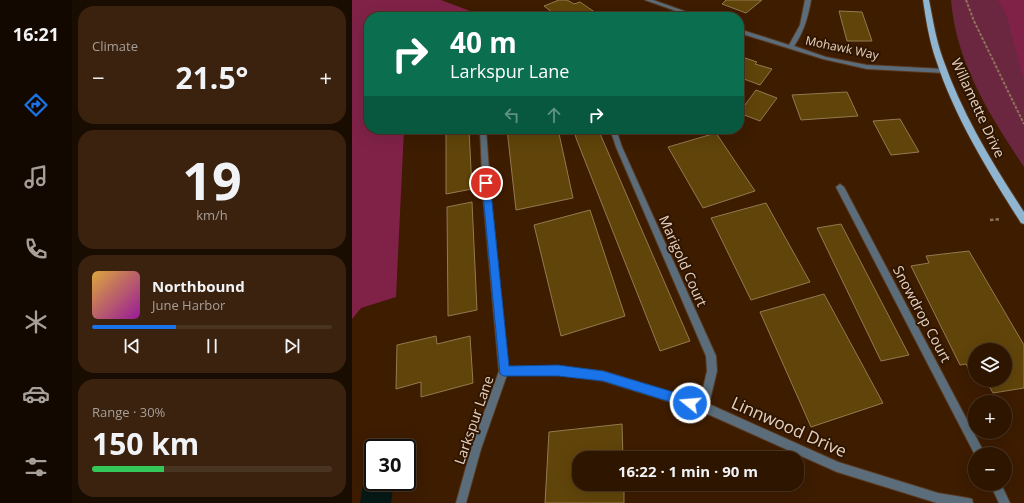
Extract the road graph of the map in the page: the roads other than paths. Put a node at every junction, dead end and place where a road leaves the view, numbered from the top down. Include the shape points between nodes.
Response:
1 (648, 0) edge
2 (808, 0) edge
3 (926, 0) edge
4 (683, 12) edge
5 (744, 33) edge
6 (790, 48) junction
7 (944, 72) junction
8 (483, 134) edge
9 (615, 134) edge
10 (840, 186) dead end
11 (1024, 220) edge
12 (504, 371) junction
13 (704, 407) junction
14 (976, 447) edge
15 (999, 491) edge
16 (460, 503) edge
17 (968, 503) edge
18 (1005, 503) edge

1 - 4 street
2 - 6 street via 804,24
3 - 7 main road, Willamette Drive via 933,40
5 - 6 street, Mohawk Way
6 - 7 street, Mohawk Way via 867,67
7 - 11 main road, Willamette Drive via 978,147
8 - 12 street, Larkspur Lane via 486,197
9 - 13 street, Marigold Court via 711,356 712,370
10 - 14 street, Snowdrop Court
12 - 13 street, Linnwood Drive via 558,370 603,376
12 - 16 street, Larkspur Lane
13 - 17 street, Linnwood Drive via 837,467 938,498
15 - 18 street

